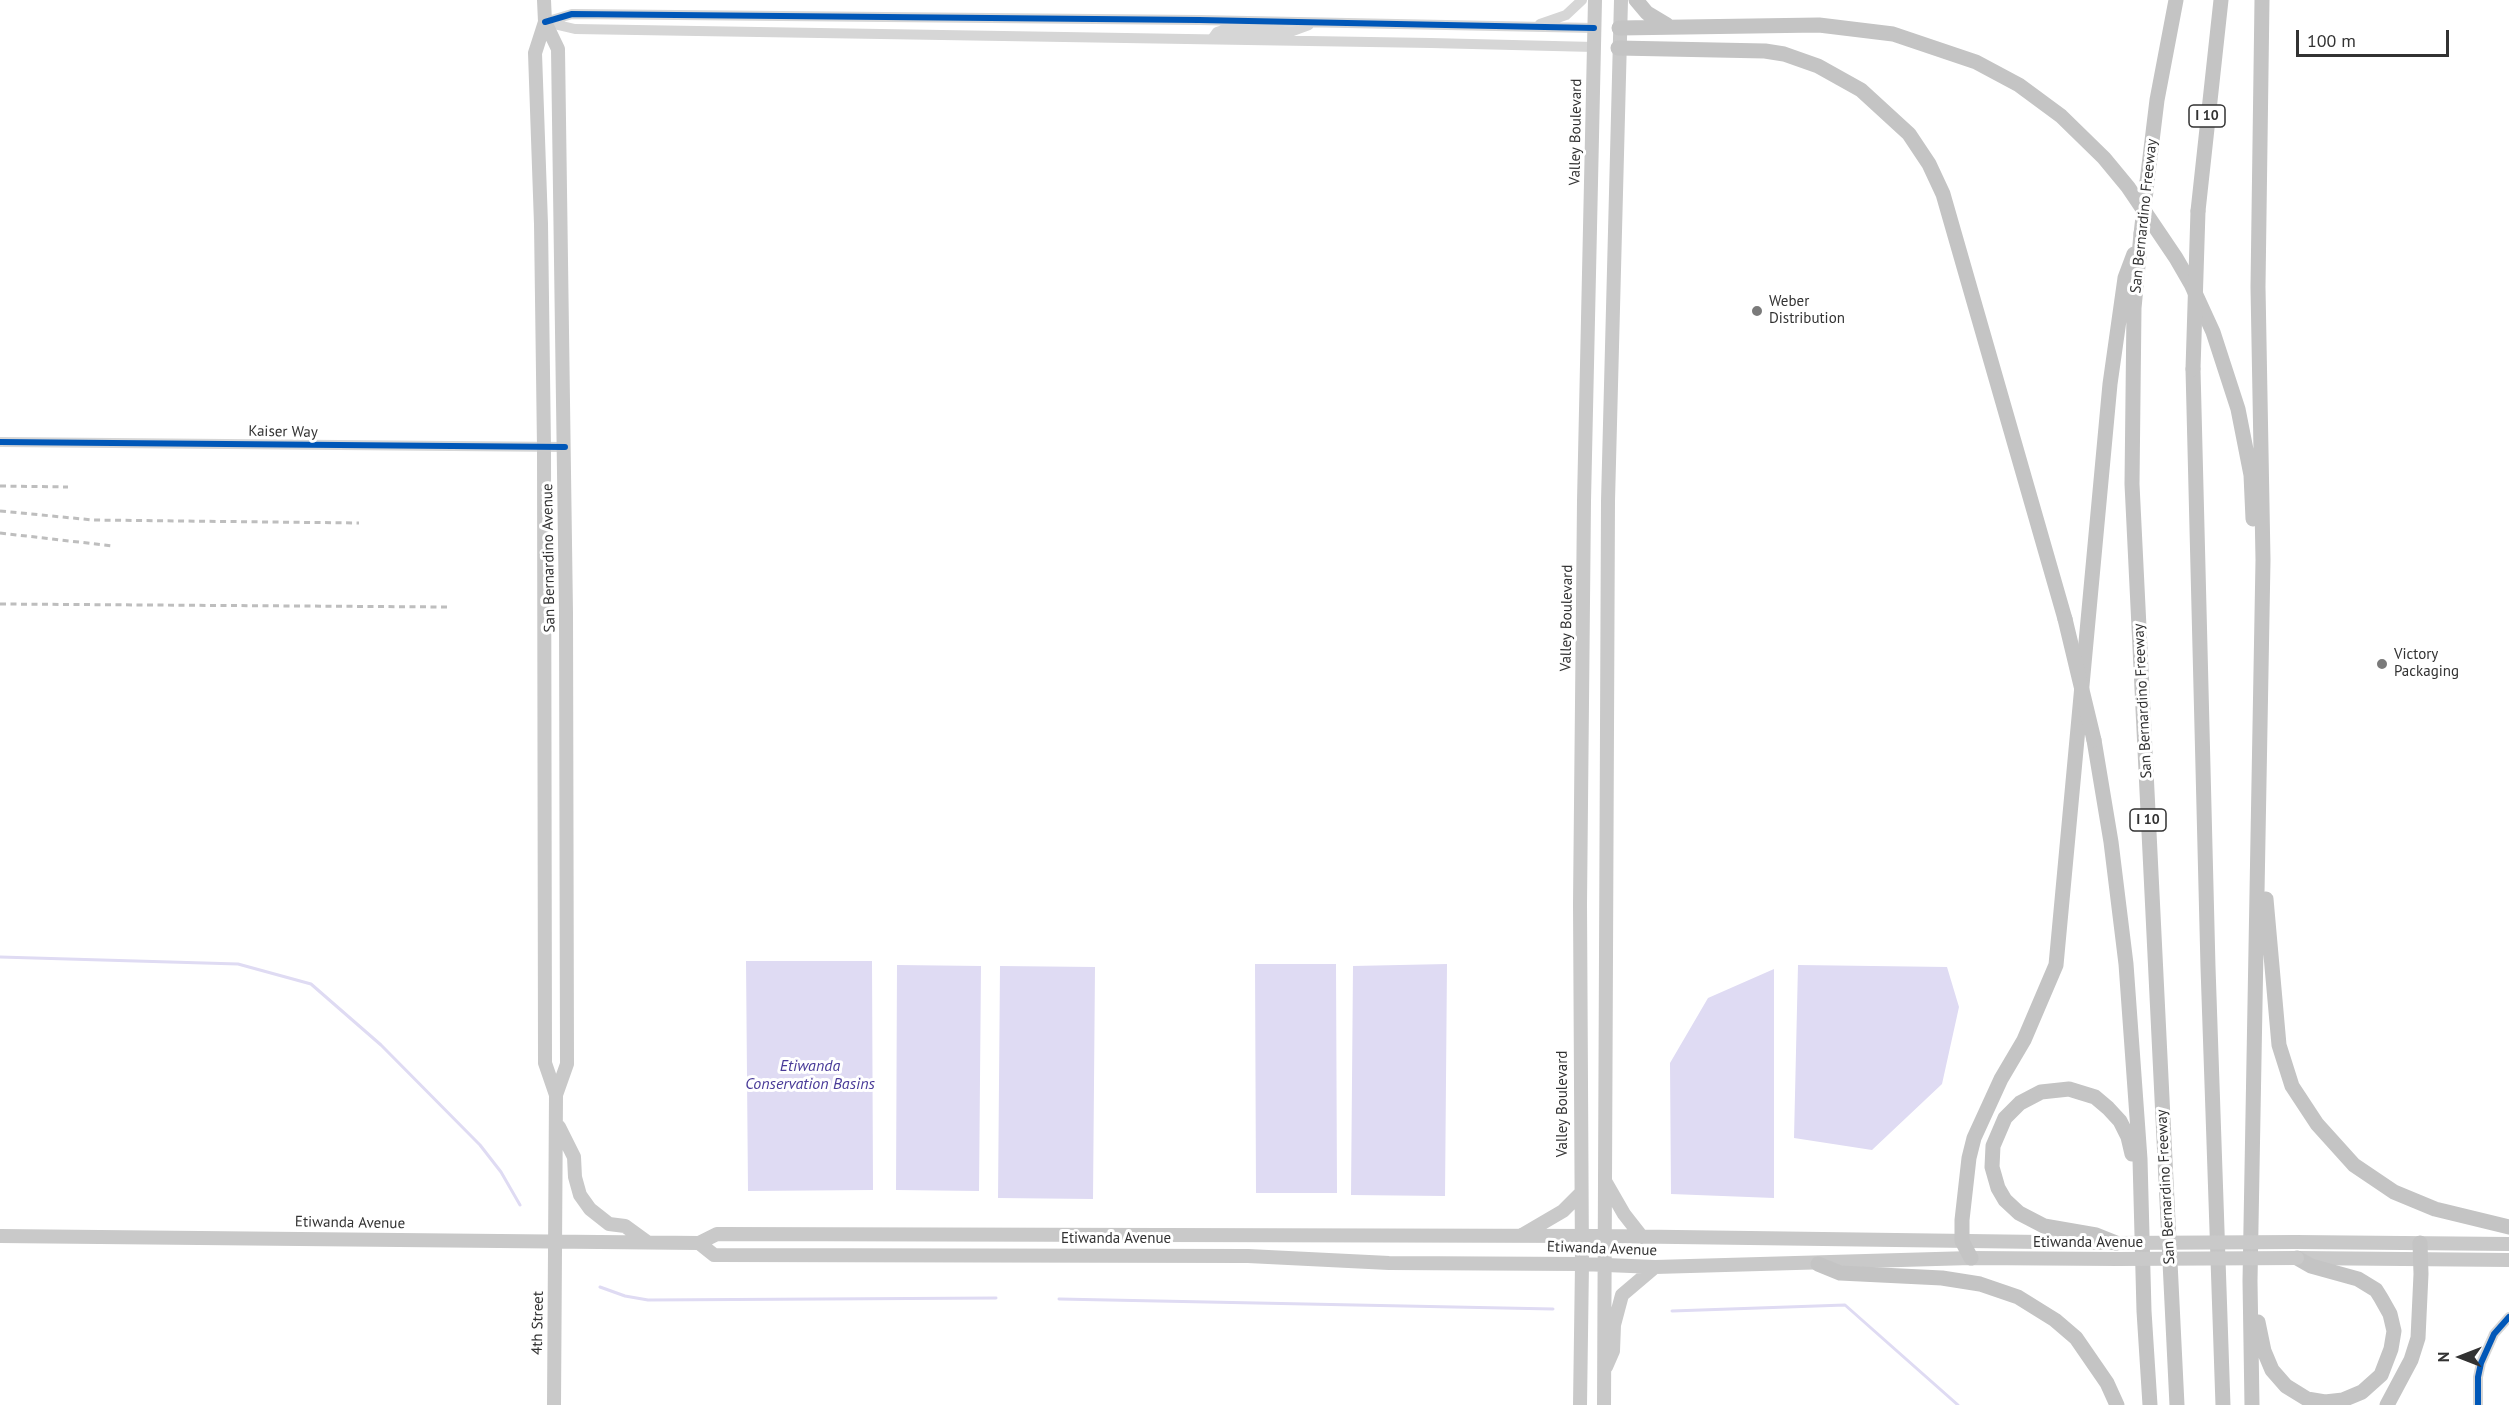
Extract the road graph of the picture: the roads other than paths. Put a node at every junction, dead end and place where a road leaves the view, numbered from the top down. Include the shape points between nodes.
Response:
1 (544, 0) edge
2 (1582, 0) edge
3 (1595, 0) edge
4 (1621, 0) edge
5 (1636, 0) edge
6 (2176, 0) edge
7 (2221, 0) edge
8 (2262, 6) edge
9 (545, 22) junction
10 (1315, 22) junction
11 (1534, 26) junction
12 (1670, 27) junction
13 (1594, 28) junction
14 (1619, 28) junction
15 (1212, 39) junction
16 (1594, 47) junction
17 (1618, 48) junction
18 (2141, 234) junction
19 (0, 442) edge
20 (544, 447) junction
21 (565, 447) junction
22 (2262, 609) junction
23 (2259, 858) junction
24 (556, 1095) junction
25 (556, 1121) junction
26 (1604, 1180) junction
27 (1581, 1193) junction
28 (2140, 1204) junction
29 (2509, 1227) edge
30 (0, 1236) edge
31 (1520, 1236) junction
32 (1581, 1236) junction
33 (1604, 1236) junction
34 (1642, 1237) junction
35 (556, 1241) junction
36 (1962, 1241) junction
37 (647, 1242) junction
38 (699, 1243) junction
39 (2116, 1243) junction
40 (2420, 1243) junction
41 (2509, 1244) edge
42 (1971, 1258) junction
43 (2297, 1258) junction
44 (2421, 1260) junction
45 (2509, 1260) edge
46 (2251, 1263) junction
47 (1582, 1264) junction
48 (1818, 1264) junction
49 (1603, 1265) junction
50 (1655, 1267) junction
51 (2509, 1317) edge
52 (1604, 1373) junction
53 (554, 1405) edge
54 (1580, 1405) edge
55 (1604, 1405) edge
56 (2116, 1405) edge
57 (2151, 1405) edge
58 (2177, 1405) edge
59 (2223, 1405) edge
60 (2252, 1405) edge
61 (2387, 1405) edge
62 (2478, 1405) edge

1 - 9 main road, San Bernardino Avenue
2 - 11 street via 1566,15
3 - 13 main road, Valley Boulevard
4 - 14 main road
5 - 12 highway via 1655,20
6 - 18 highway, San Bernardino Freeway / I 10, bridge via 2157,100
7 - 59 highway, I 10, bridge via 2198,212 2193,369
8 - 22 highway via 2258,287
9 - 10 street via 572,14
9 - 15 street via 574,29
9 - 20 main road, San Bernardino Avenue via 536,50
9 - 21 main road, San Bernardino Avenue via 558,49
10 - 11 street
10 - 15 street via 1290,32 1223,30
11 - 13 street
12 - 14 highway
12 - 22 highway via 1838,26 1921,42 1976,62 2019,85 2061,116 2104,158 2176,258 2223,358 2251,475 2255,570
13 - 14 main road
13 - 16 main road, Valley Boulevard
14 - 17 main road
15 - 16 street
16 - 17 main road
16 - 27 main road, Valley Boulevard via 1584,512
17 - 26 main road via 1608,511
17 - 28 highway, bridge via 1765,51 1818,66 1861,90 1909,134 1943,194 2065,619 2094,740 2126,964
18 - 36 highway via 2125,278 2110,384 2056,965 2024,1041 2001,1079 1974,1138
18 - 58 highway, San Bernardino Freeway / I 10 via 2134,308 2132,484
19 - 20 street, Kaiser Way
20 - 21 street, Kaiser Way
20 - 24 main road, San Bernardino Avenue via 545,1063
21 - 24 main road, San Bernardino Avenue via 567,1064
22 - 23 highway
23 - 29 highway via 2265,884 2279,1045 2292,1086 2317,1124 2354,1165 2394,1192 2435,1209
23 - 46 highway
24 - 25 main road, San Bernardino Avenue
25 - 35 main road, San Bernardino Avenue
25 - 37 main road via 574,1158 580,1196 609,1224 625,1226
26 - 33 main road
26 - 34 main road
27 - 31 main road via 1563,1211
27 - 32 main road, Valley Boulevard
28 - 39 highway via 2128,1137 2120,1121 2095,1097 2069,1089 2041,1092 2020,1103 2000,1125 1992,1167 1998,1188 2009,1205 2044,1226 2096,1235
28 - 57 highway
30 - 35 main road, Etiwanda Avenue
31 - 32 main road, Etiwanda Avenue
31 - 38 main road, Etiwanda Avenue via 717,1234
32 - 33 main road, Etiwanda Avenue
32 - 47 main road, Valley Boulevard
33 - 34 main road, Etiwanda Avenue
33 - 49 main road
34 - 36 main road, Etiwanda Avenue
35 - 37 main road, Etiwanda Avenue
35 - 53 main road, 4th Street
36 - 39 main road, Etiwanda Avenue
36 - 42 highway
37 - 38 main road, Etiwanda Avenue
38 - 47 main road, Etiwanda Avenue via 714,1255 1236,1256 1401,1263
39 - 40 main road, Etiwanda Avenue, bridge
40 - 41 main road, Etiwanda Avenue
40 - 44 highway
42 - 43 main road, Etiwanda Avenue, bridge
42 - 48 main road, Etiwanda Avenue
43 - 44 main road, Etiwanda Avenue
43 - 46 highway via 2366,1283 2376,1290 2390,1314 2393,1340 2385,1367 2375,1382 2353,1397 2337,1402 2307,1399 2277,1377 2264,1351 2258,1326
44 - 45 main road, Etiwanda Avenue
44 - 61 highway via 2418,1338
46 - 60 highway
47 - 49 main road, Etiwanda Avenue
47 - 54 main road, Valley Boulevard
48 - 50 main road, Etiwanda Avenue
48 - 56 highway via 1840,1273 1970,1282 2018,1297 2076,1338 2107,1383
49 - 50 main road, Etiwanda Avenue
49 - 52 main road
50 - 52 main road via 1622,1295 1614,1325 1613,1351
51 - 62 street via 2494,1334 2481,1363
52 - 55 main road

